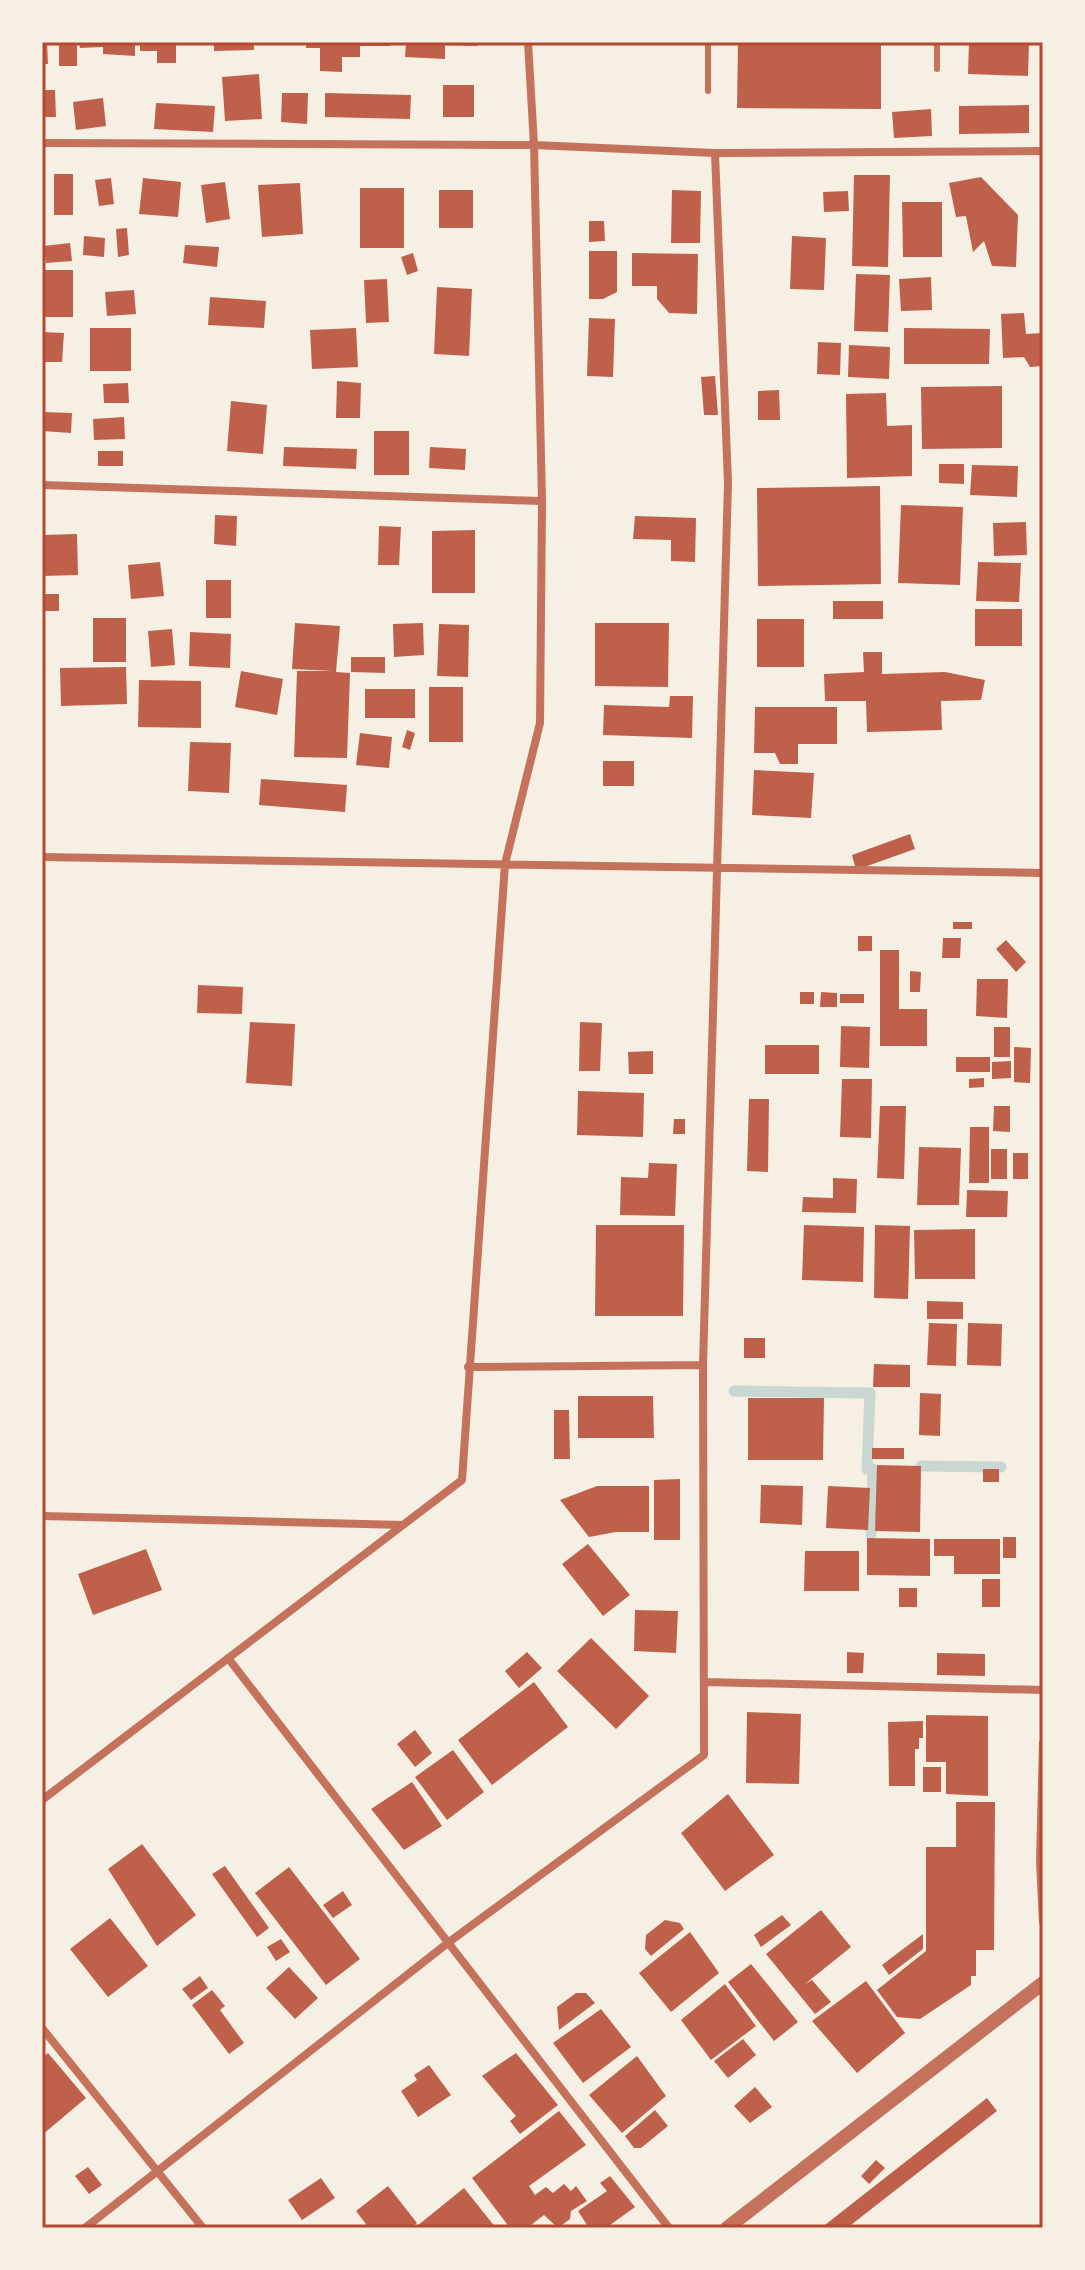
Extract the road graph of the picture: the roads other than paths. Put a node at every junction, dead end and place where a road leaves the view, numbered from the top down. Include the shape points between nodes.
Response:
1 (528, 42) edge
2 (708, 42) edge
3 (937, 42) edge
4 (937, 69) dead end
5 (708, 91) dead end
6 (42, 143) edge
7 (534, 145) junction
8 (1043, 151) edge
9 (715, 153) junction
10 (42, 485) edge
11 (542, 501) junction
12 (42, 857) edge
13 (505, 864) junction
14 (718, 868) junction
15 (1043, 873) edge
16 (703, 1365) junction
17 (468, 1367) junction
18 (42, 1516) edge
19 (403, 1525) junction
20 (228, 1658) junction
21 (705, 1682) junction
22 (1043, 1690) edge
23 (1043, 1743) edge
24 (42, 1800) edge
25 (1043, 1922) edge
26 (449, 1942) junction
27 (1043, 1983) edge
28 (42, 2028) edge
29 (158, 2169) junction
30 (85, 2228) edge
31 (203, 2228) edge
32 (669, 2228) edge
33 (727, 2228) edge

1 - 7 street
2 - 5 lane
3 - 4 lane
6 - 7 street
7 - 9 street
7 - 11 street
8 - 9 street
9 - 14 street via 728,483
10 - 11 street
11 - 13 street via 540,723
12 - 13 street
13 - 14 street
13 - 17 street
14 - 15 street
14 - 16 street
16 - 17 street
16 - 21 street
17 - 19 street via 462,1480
18 - 19 street
19 - 20 street
20 - 24 street
20 - 26 street
21 - 22 street
21 - 26 street via 704,1755
23 - 25 street
26 - 29 street
26 - 32 street
27 - 33 street
28 - 29 street
29 - 30 street
29 - 31 street

